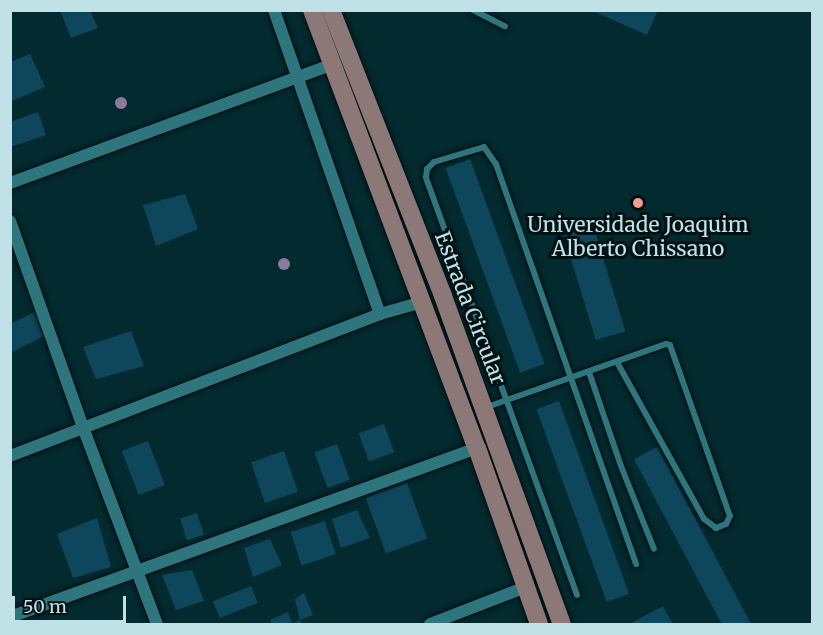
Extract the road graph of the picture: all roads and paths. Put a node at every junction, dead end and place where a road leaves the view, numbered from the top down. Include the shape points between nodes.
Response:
1 (274, 10) edge
2 (312, 10) edge
3 (331, 10) edge
4 (473, 10) edge
5 (505, 26) dead end
6 (333, 64) junction
7 (298, 77) junction
8 (10, 183) edge
9 (10, 221) edge
10 (422, 302) junction
11 (380, 314) junction
12 (617, 362) junction
13 (589, 372) junction
14 (570, 378) junction
15 (508, 398) junction
16 (484, 409) junction
17 (84, 430) junction
18 (477, 448) junction
19 (10, 456) edge
20 (654, 549) dead end
21 (636, 564) dead end
22 (139, 572) junction
23 (526, 587) junction
24 (578, 595) dead end
25 (10, 616) edge
26 (157, 624) edge
27 (430, 624) edge
28 (539, 624) edge
29 (561, 624) edge

1 - 7 street
2 - 6 main road
3 - 16 main road, Estrada Circular
4 - 5 lane
6 - 7 street
6 - 10 main road
7 - 8 street
7 - 11 street
9 - 17 street
10 - 11 street
10 - 18 main road
11 - 17 street
12 - 12 lane via 670,345 730,516 726,524 716,528 704,519
12 - 13 lane
13 - 14 lane
13 - 20 lane
14 - 15 lane
14 - 15 lane via 496,164 484,147 434,162 426,177
14 - 21 lane
15 - 16 lane
15 - 24 lane
16 - 29 main road, Estrada Circular
17 - 19 street
17 - 22 street
18 - 22 street via 321,502
18 - 23 main road
22 - 25 street
22 - 26 street
23 - 27 street
23 - 28 main road

